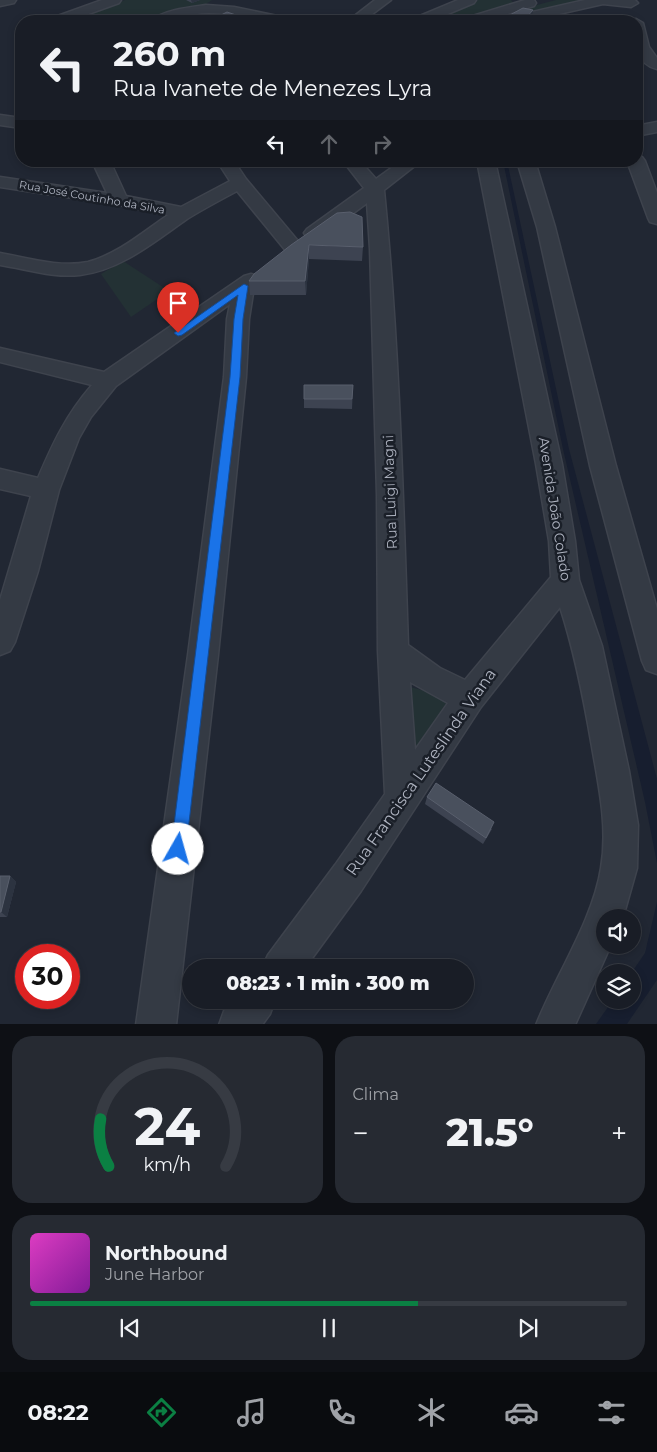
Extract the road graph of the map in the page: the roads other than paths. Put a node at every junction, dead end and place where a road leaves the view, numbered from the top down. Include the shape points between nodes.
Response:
1 (10, 0) edge
2 (114, 0) edge
3 (469, 0) edge
4 (603, 0) edge
5 (378, 1) edge
6 (631, 1) edge
7 (0, 2) edge
8 (542, 11) edge
9 (73, 15) edge
10 (175, 15) edge
11 (252, 15) edge
12 (361, 15) edge
13 (434, 15) edge
14 (513, 15) edge
15 (530, 15) edge
16 (634, 15) edge
17 (643, 49) edge
18 (656, 63) edge
19 (0, 120) edge
20 (15, 122) edge
21 (657, 127) edge
22 (643, 130) edge
23 (104, 167) edge
24 (229, 167) edge
25 (357, 167) edge
26 (405, 167) edge
27 (487, 167) edge
28 (528, 167) edge
29 (638, 167) edge
30 (0, 182) edge
31 (240, 183) junction
32 (375, 189) junction
33 (119, 200) junction
34 (184, 213) junction
35 (341, 215) junction
36 (657, 218) edge
37 (377, 223) junction
38 (0, 259) edge
39 (270, 265) junction
40 (0, 355) edge
41 (108, 381) junction
42 (0, 479) edge
43 (46, 490) junction
44 (565, 580) junction
45 (0, 640) edge
46 (393, 651) junction
47 (657, 661) edge
48 (470, 697) junction
49 (402, 796) junction
50 (288, 959) edge
51 (249, 1009) edge
52 (156, 1024) edge
53 (238, 1024) edge
54 (554, 1024) edge

1 - 7 street
2 - 9 street
3 - 13 street
4 - 6 street
4 - 8 street
5 - 12 street
6 - 16 street
8 - 14 street
8 - 15 street
10 - 11 street via 182,10 202,7
17 - 18 street
19 - 20 street
21 - 22 street
23 - 33 street
24 - 31 street
25 - 32 street
26 - 32 street
27 - 44 street, Avenida João Colado via 549,464
28 - 47 street via 546,228 603,466
29 - 36 street
30 - 33 street, Rua José Coutinho da Silva
31 - 34 street
31 - 39 street
32 - 35 street
32 - 37 street, Rua Luigi Magni
33 - 34 street, Rua José Coutinho da Silva
34 - 38 street via 126,251 92,266 53,268
35 - 37 street
35 - 39 street
37 - 46 street, Rua Luigi Magni via 390,496
39 - 41 street
39 - 52 street via 238,319 235,377 203,655
40 - 41 street
41 - 43 street via 82,412 67,438
42 - 43 street
43 - 45 street via 24,571
44 - 48 street, Rua Francisca Luteslinda Viana
44 - 54 street, Avenida João Colado via 597,688 621,825 619,868 606,914
46 - 48 street via 421,675
46 - 49 street, Rua Luigi Magni
48 - 49 street, Rua Francisca Luteslinda Viana
49 - 50 street, Rua Francisca Luteslinda Viana via 348,878
51 - 53 street

